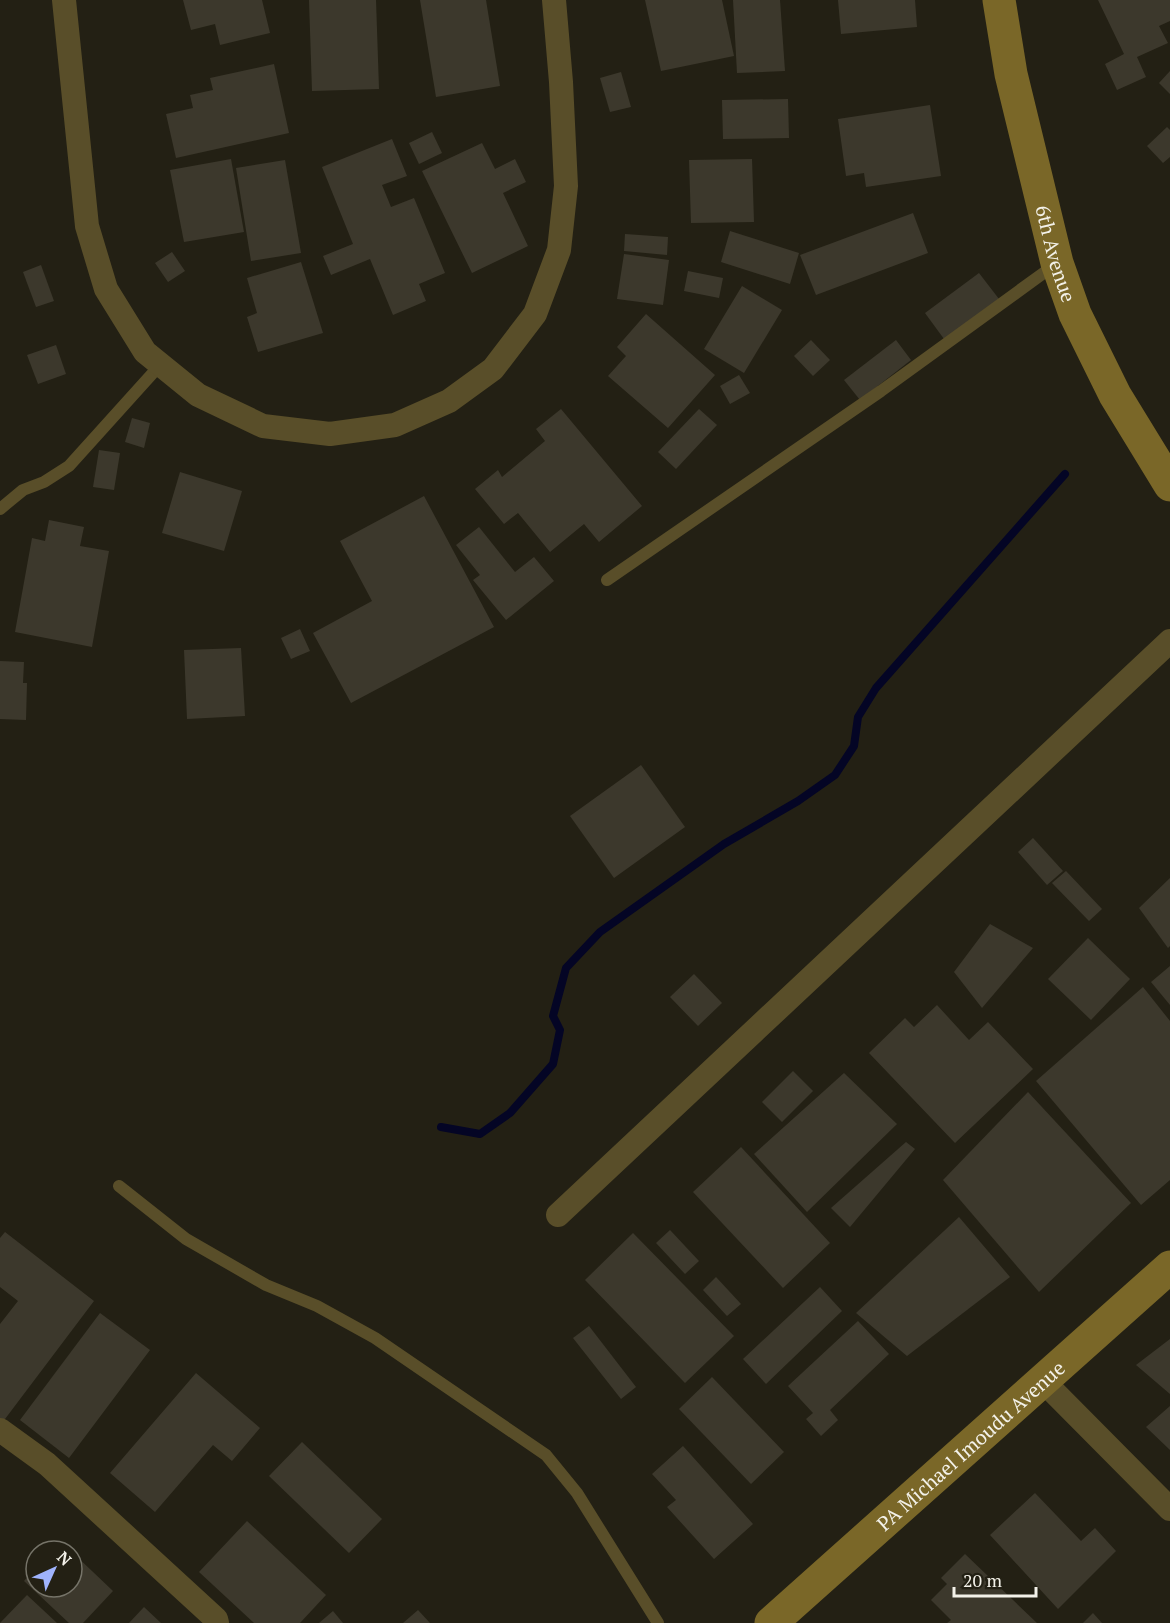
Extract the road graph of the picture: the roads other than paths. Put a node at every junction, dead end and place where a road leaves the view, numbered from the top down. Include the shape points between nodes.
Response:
1 (64, 0) edge
2 (554, 0) edge
3 (999, 0) edge
4 (1057, 263) junction
5 (161, 364) junction
6 (1170, 484) edge
7 (0, 508) edge
8 (607, 580) dead end
9 (1170, 641) edge
10 (118, 1186) dead end
11 (558, 1215) dead end
12 (1170, 1267) edge
13 (1043, 1381) junction
14 (0, 1430) edge
15 (1170, 1509) edge
16 (217, 1623) edge
17 (658, 1623) edge
18 (771, 1623) edge

1 - 5 street via 87,226 106,289 146,352
2 - 5 street via 566,186 559,250 535,314 493,369 449,402 395,425 330,434 263,426 198,395
3 - 4 street, 6th Avenue via 1011,74
4 - 6 street, 6th Avenue via 1075,314 1115,395
4 - 8 lane via 881,391
5 - 7 lane via 69,466 23,490
9 - 11 street
10 - 17 lane via 186,1239 266,1285 317,1306 375,1338 546,1455 577,1493
12 - 13 street, PA Michael Imoudu Avenue
13 - 15 street
13 - 18 street, PA Michael Imoudu Avenue
14 - 16 street via 47,1464

